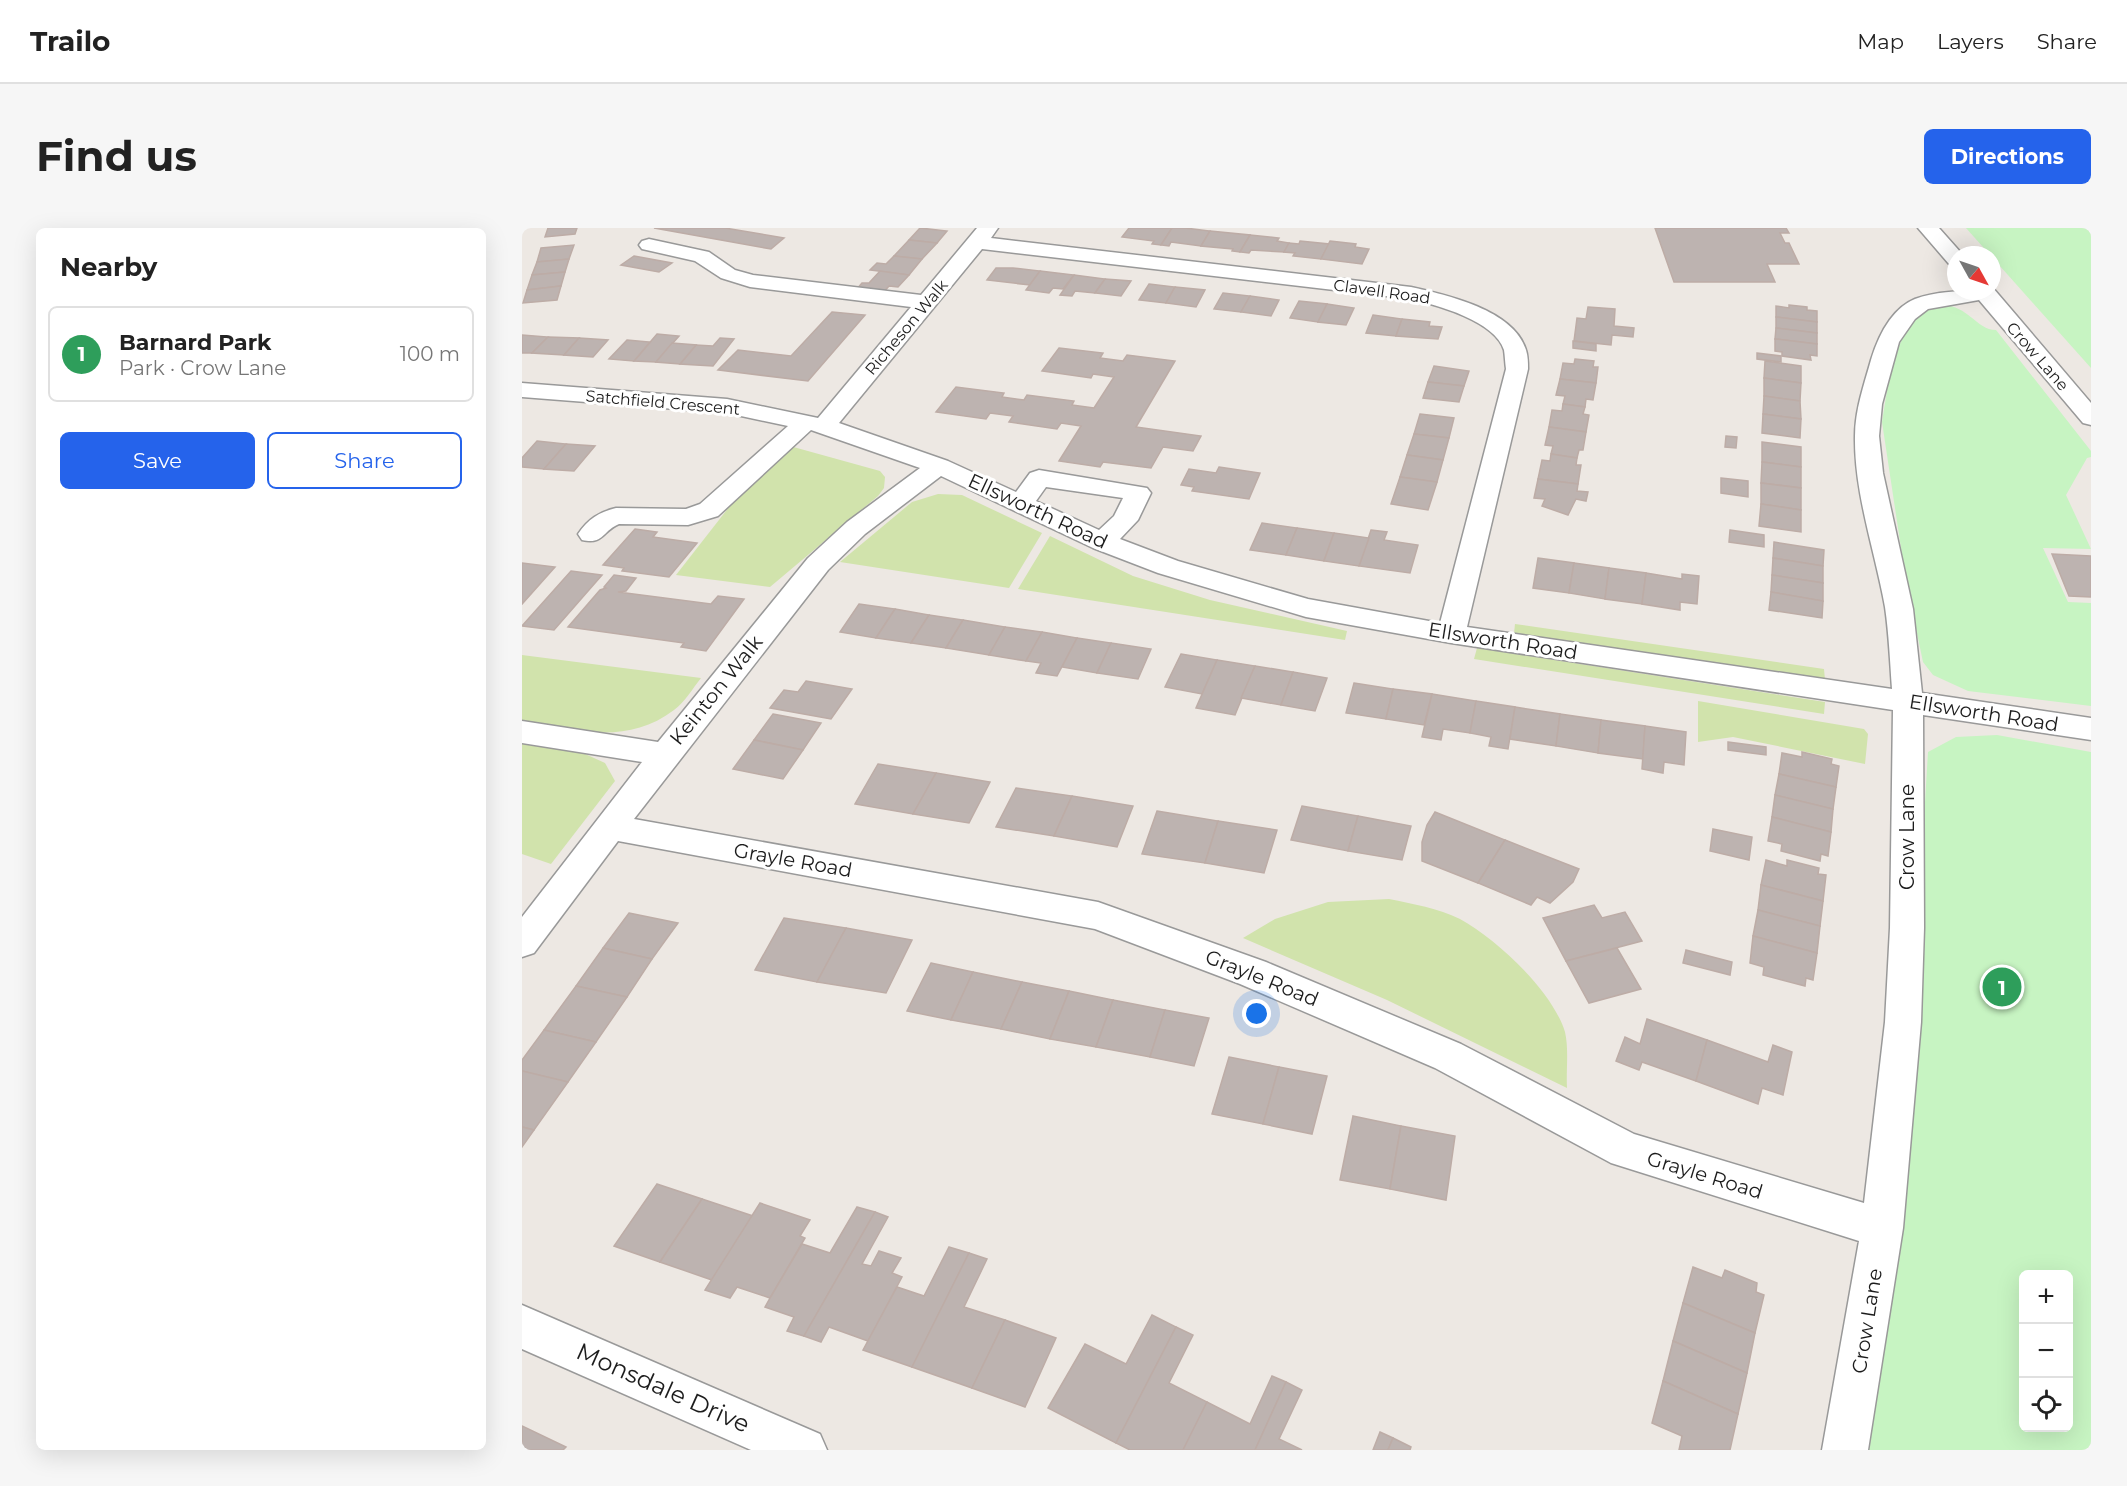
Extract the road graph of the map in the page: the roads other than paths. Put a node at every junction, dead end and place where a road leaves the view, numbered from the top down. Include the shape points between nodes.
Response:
1 (1928, 228) edge
2 (982, 235) edge
3 (649, 245) dead end
4 (1947, 250) edge
5 (1947, 299) edge
6 (1990, 300) edge
7 (926, 302) junction
8 (522, 390) edge
9 (2091, 418) edge
10 (815, 424) junction
11 (939, 466) junction
12 (1021, 504) junction
13 (591, 534) dead end
14 (1102, 542) junction
15 (1452, 634) junction
16 (1908, 701) junction
17 (2091, 729) edge
18 (522, 732) edge
19 (665, 754) junction
20 (611, 827) junction
21 (522, 943) edge
22 (1882, 1228) junction
23 (522, 1327) edge
24 (804, 1450) edge
25 (1845, 1450) edge

1 - 4 street
2 - 7 street, Richeson Walk
2 - 15 street, Clavell Road via 1411,292 1467,309 1503,333 1515,349 1517,369
3 - 7 street via 702,256 728,274 750,281
5 - 16 street, Crow Lane via 1922,304 1896,328 1888,342 1870,404 1870,473 1899,609
6 - 9 street, Crow Lane
7 - 10 street, Richeson Walk
8 - 10 street, Satchfield Crescent via 727,406
10 - 11 street, Satchfield Crescent
10 - 13 street, Richeson Walk via 709,510 687,517 616,516
11 - 12 street, Ellsworth Road
11 - 19 street, Keinton Walk via 856,528 818,564
12 - 14 street, Ellsworth Road
12 - 14 street via 1039,478 1138,493 1125,520
14 - 15 street, Ellsworth Road via 1168,567 1305,608
15 - 16 street, Ellsworth Road
16 - 17 street, Ellsworth Road
16 - 22 street, Crow Lane via 1903,1022
18 - 19 street
19 - 20 street, Keinton Walk
20 - 21 street, Keinton Walk
20 - 22 street, Grayle Road via 1098,916 1253,973 1448,1056 1625,1150
22 - 25 street, Crow Lane
23 - 24 street, Monsdale Drive

